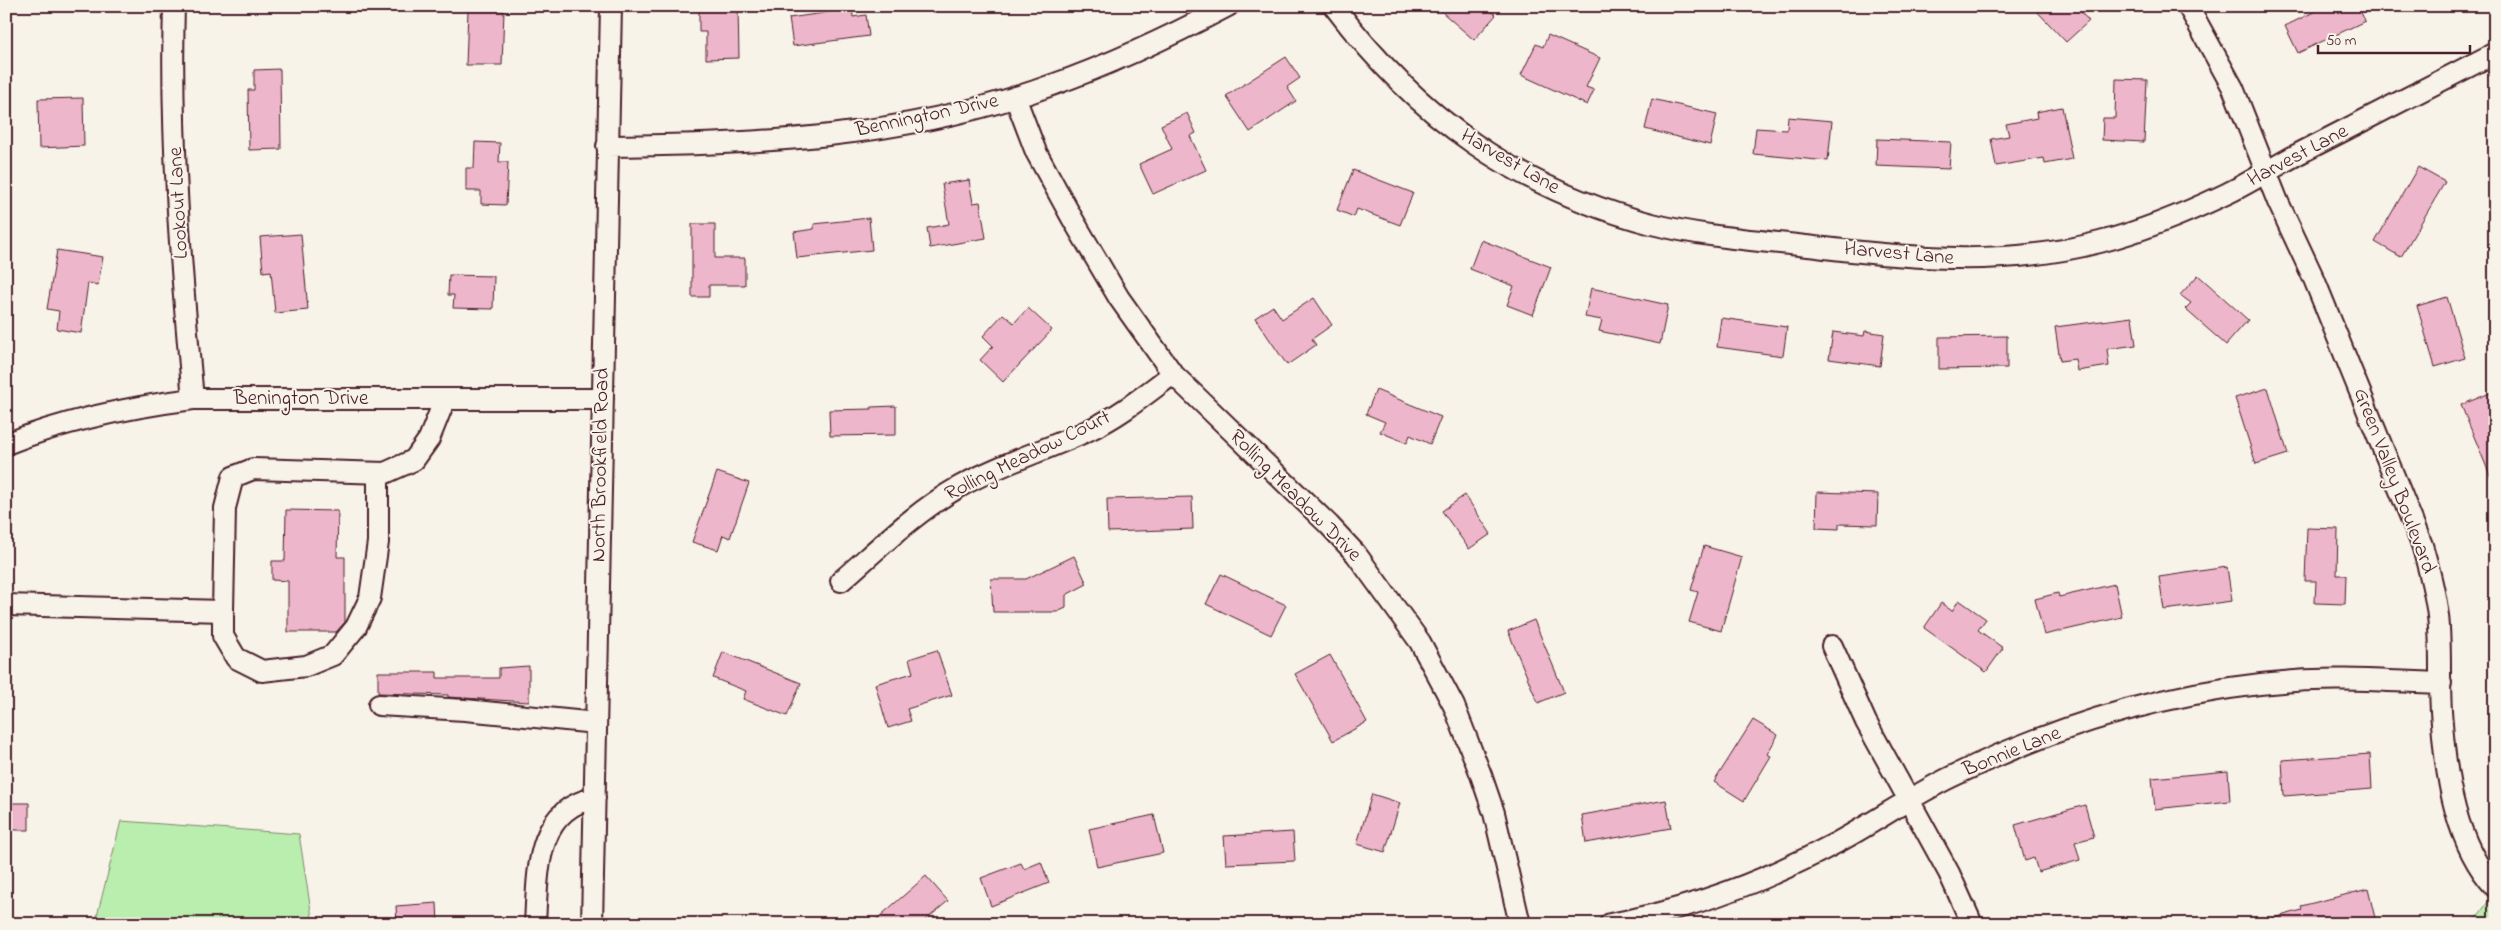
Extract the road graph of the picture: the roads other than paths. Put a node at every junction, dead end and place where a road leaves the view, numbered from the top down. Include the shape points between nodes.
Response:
1 (174, 6) edge
2 (611, 6) edge
3 (1228, 6) edge
4 (1334, 6) edge
5 (2188, 6) edge
6 (2495, 53) edge
7 (1015, 97) junction
8 (607, 146) junction
9 (2267, 172) junction
10 (1173, 374) junction
11 (193, 399) junction
12 (445, 399) junction
13 (602, 399) junction
14 (6, 444) edge
15 (378, 473) junction
16 (841, 581) dead end
17 (6, 605) edge
18 (223, 611) junction
19 (1832, 646) dead end
20 (2441, 683) junction
21 (379, 705) dead end
22 (596, 723) junction
23 (595, 798) junction
24 (1910, 800) junction
25 (2495, 887) edge
26 (535, 924) edge
27 (592, 924) edge
28 (1520, 924) edge
29 (1610, 924) edge
30 (1972, 924) edge

1 - 11 street, Lookout Lane via 176,156 182,280
2 - 8 street, North Brookfield Road
3 - 7 street, Bennington Drive via 1170,35 1052,85
4 - 9 street, Harvest Lane via 1407,91 1482,151 1528,176 1607,210 1695,232 1933,259 2018,257 2092,244 2143,228 2226,194
5 - 9 street via 2233,88
6 - 9 street, Harvest Lane
7 - 8 street, Bennington Drive via 922,120 781,141
7 - 10 street, Rolling Meadow Drive via 1036,152 1072,218 1119,298
8 - 13 street, North Brookfield Road
9 - 20 street, Green Valley Boulevard via 2422,545 2434,582
10 - 16 street, Rolling Meadow Court via 1092,429 987,473 938,500 909,520
10 - 28 street, Rolling Meadow Drive via 1349,547 1420,642 1454,706 1482,775
11 - 12 street, Benington Drive
11 - 14 street, Benington Drive via 71,422
12 - 13 street, Benington Drive
12 - 15 street via 430,439 414,460
13 - 22 street, North Brookfield Road
15 - 18 street via 253,468 233,477 225,508
15 - 18 street via 378,542 370,598 356,627 333,655 306,666 262,671 236,658 223,636
17 - 18 street
19 - 24 street via 1866,722
20 - 24 street, Bonnie Lane via 2294,681 2174,698 2120,711 2046,736 1951,777
20 - 25 street, Green Valley Boulevard via 2442,722 2456,807 2475,859
21 - 22 street
22 - 23 street, North Brookfield Road
23 - 26 street via 568,810 553,823 544,839
23 - 27 street, North Brookfield Road
24 - 29 street, Bonnie Lane via 1800,862 1729,893
24 - 30 street

